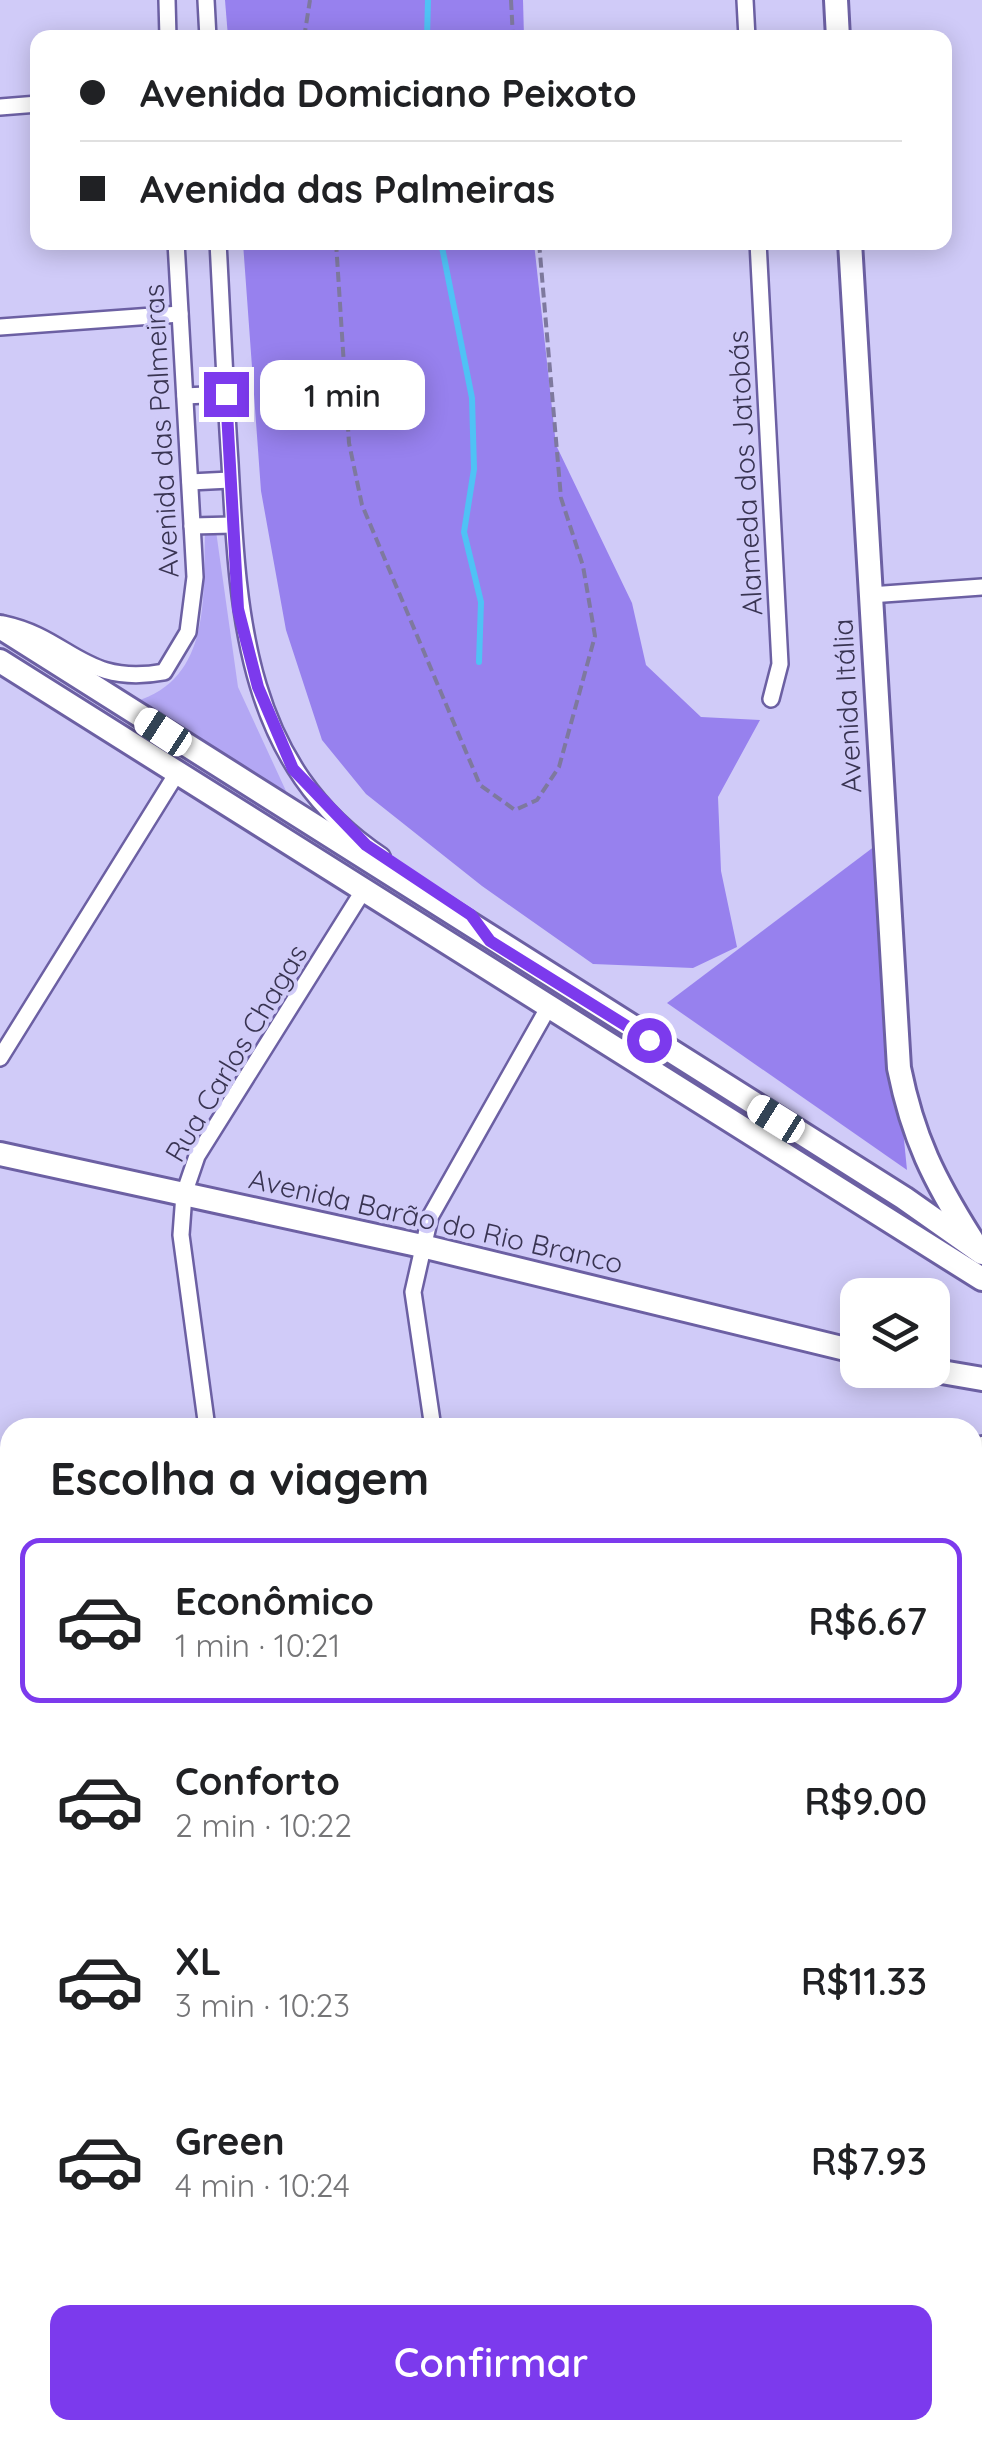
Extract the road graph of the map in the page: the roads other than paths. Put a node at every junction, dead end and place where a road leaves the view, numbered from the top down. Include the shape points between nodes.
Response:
1 (167, 0) edge
2 (206, 0) edge
3 (745, 0) edge
4 (836, 0) edge
5 (168, 30) edge
6 (208, 30) edge
7 (747, 30) edge
8 (838, 30) edge
9 (30, 104) edge
10 (0, 106) edge
11 (176, 250) edge
12 (218, 250) edge
13 (758, 250) edge
14 (850, 250) edge
15 (180, 314) junction
16 (0, 327) edge
17 (226, 394) junction
18 (184, 396) junction
19 (230, 480) junction
20 (190, 482) junction
21 (233, 524) junction
22 (192, 526) junction
23 (982, 587) edge
24 (870, 595) junction
25 (0, 625) edge
26 (0, 662) edge
27 (771, 699) dead end
28 (177, 773) junction
29 (363, 891) junction
30 (490, 941) junction
31 (548, 1008) junction
32 (0, 1058) edge
33 (0, 1154) edge
34 (925, 1163) junction
35 (184, 1194) junction
36 (904, 1198) junction
37 (422, 1246) junction
38 (981, 1252) edge
39 (982, 1280) edge
40 (840, 1348) edge
41 (950, 1373) edge
42 (982, 1379) edge
43 (206, 1418) edge
44 (432, 1418) edge

1 - 5 street
2 - 6 street
3 - 7 street
4 - 8 main road
9 - 10 street
11 - 15 street, Avenida das Palmeiras
12 - 17 street
13 - 27 street, Alameda dos Jatobás via 780,664
14 - 24 main road, Avenida Itália
15 - 16 street
15 - 18 street, Avenida das Palmeiras
17 - 18 street
17 - 19 street
18 - 20 street, Avenida das Palmeiras
19 - 20 street
19 - 21 street
20 - 22 street, Avenida das Palmeiras
21 - 22 street
21 - 30 street via 238,609 258,687 293,769 366,845 471,915
22 - 25 street, Avenida das Palmeiras via 188,632 164,672 130,678 85,666 24,628
23 - 24 street
24 - 34 main road, Avenida Itália via 899,1068
25 - 30 main road
26 - 28 main road
28 - 29 main road
28 - 32 street
29 - 31 main road
29 - 35 street, Rua Carlos Chagas via 197,1156
30 - 36 main road
31 - 37 street via 430,1217
31 - 39 main road
33 - 35 main road, Avenida Barão do Rio Branco
34 - 36 main road via 920,1184
34 - 38 main road, Avenida Itália
35 - 37 main road, Avenida Barão do Rio Branco
35 - 43 street, Rua Carlos Chagas via 180,1235
36 - 38 main road
37 - 40 main road, Avenida Barão do Rio Branco
37 - 44 street via 413,1292
41 - 42 main road

